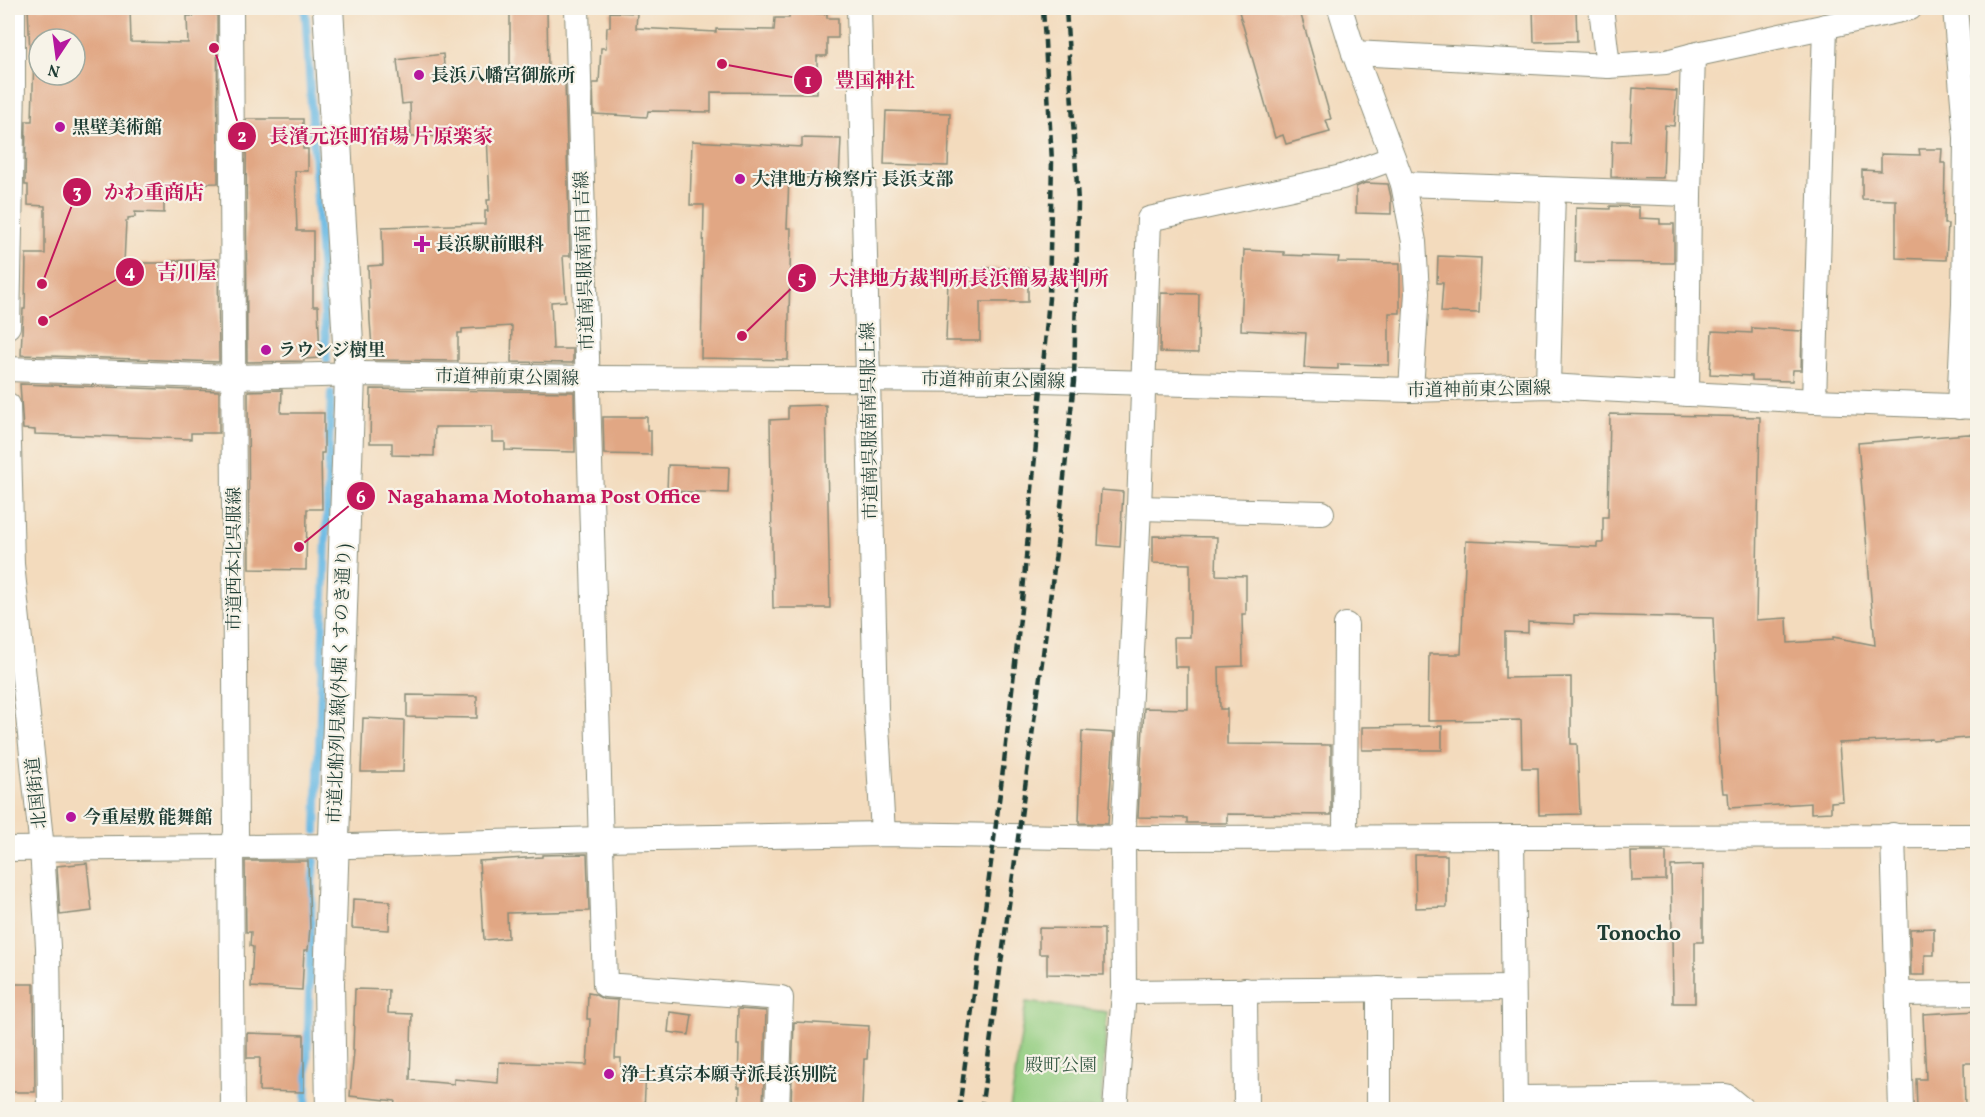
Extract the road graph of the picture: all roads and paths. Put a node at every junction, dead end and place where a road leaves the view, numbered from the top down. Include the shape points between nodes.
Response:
1 (13, 8) edge
2 (231, 8) edge
3 (328, 8) edge
4 (577, 8) edge
5 (859, 8) edge
6 (1340, 8) edge
7 (1601, 8) edge
8 (1910, 8) edge
9 (1955, 8) edge
10 (1825, 26) junction
11 (1354, 53) junction
12 (1693, 55) junction
13 (1608, 66) junction
14 (1393, 158) junction
15 (1403, 184) junction
16 (1553, 190) junction
17 (1689, 194) junction
18 (1971, 305) edge
19 (8, 326) edge
20 (8, 369) edge
21 (350, 375) junction
22 (233, 377) junction
23 (588, 378) junction
24 (868, 378) junction
25 (1144, 384) junction
26 (1548, 386) junction
27 (1411, 390) junction
28 (1687, 394) junction
29 (1814, 401) junction
30 (8, 405) edge
31 (1968, 407) edge
32 (1139, 508) junction
33 (1322, 513) dead end
34 (1346, 625) dead end
35 (884, 834) junction
36 (1893, 835) junction
37 (1345, 836) junction
38 (1977, 836) edge
39 (1512, 837) junction
40 (1123, 838) junction
41 (601, 839) junction
42 (334, 846) junction
43 (231, 848) junction
44 (8, 849) edge
45 (42, 849) junction
46 (1513, 988) junction
47 (1379, 989) junction
48 (1245, 990) junction
49 (1124, 992) junction
50 (1977, 993) edge
51 (1898, 994) junction
52 (1515, 1104) edge
53 (50, 1110) edge
54 (233, 1110) edge
55 (331, 1110) edge
56 (777, 1110) edge
57 (1115, 1110) edge
58 (1246, 1110) edge
59 (1379, 1110) edge
60 (1743, 1110) edge
61 (1901, 1110) edge

1 - 19 street
2 - 22 street, 市道西本北呉服線
3 - 21 street, 市道北船列見線(外堀くすのき通り)
4 - 23 street, 市道南呉服南南日吉線
5 - 24 street, 市道南呉服南南呉服上線
6 - 11 street
7 - 13 street
8 - 10 street
9 - 18 street via 1966,138
10 - 12 street
10 - 29 street
11 - 13 street
11 - 14 street
12 - 13 street via 1666,62
12 - 17 street
14 - 15 street
14 - 25 street via 1342,177 1149,219
15 - 16 street
15 - 27 street via 1414,242 1417,293
16 - 17 street
16 - 26 street
17 - 28 street
18 - 31 street
20 - 22 street, 市道神前東公園線
21 - 22 street, 市道神前東公園線
21 - 23 street, 市道神前東公園線
21 - 42 street, 市道北船列見線(外堀くすのき通り)
22 - 43 street, 市道西本北呉服線 via 236,834
23 - 24 street, 市道神前東公園線
23 - 41 street, 市道南呉服南南日吉線
24 - 25 street, 市道神前東公園線
24 - 35 street, 市道南呉服南南呉服上線 via 876,708
25 - 27 street, 市道神前東公園線
25 - 32 street
26 - 27 street, 市道神前東公園線
26 - 28 street, 市道神前東公園線
28 - 29 street, 市道神前東公園線
29 - 31 street, 市道神前東公園線
30 - 45 street, 北国街道 via 12,564
32 - 33 street
32 - 40 street
34 - 37 street
35 - 40 street
35 - 41 street
36 - 38 street
36 - 39 street
36 - 51 street
37 - 39 street
37 - 40 street
39 - 46 street
40 - 49 street
41 - 42 street
41 - 56 street, 市道南呉服南南日吉線 via 605,985 780,998
42 - 43 street
42 - 55 street, 市道北船列見線(外堀くすのき通り) via 329,983
43 - 45 street
43 - 54 street, 市道西本北呉服線
44 - 45 street
45 - 53 street, 北国街道
46 - 47 street
46 - 52 street
47 - 48 street
47 - 59 street
48 - 49 street
48 - 58 street
49 - 57 street
50 - 51 street
51 - 61 street
52 - 60 street via 1726,1096

